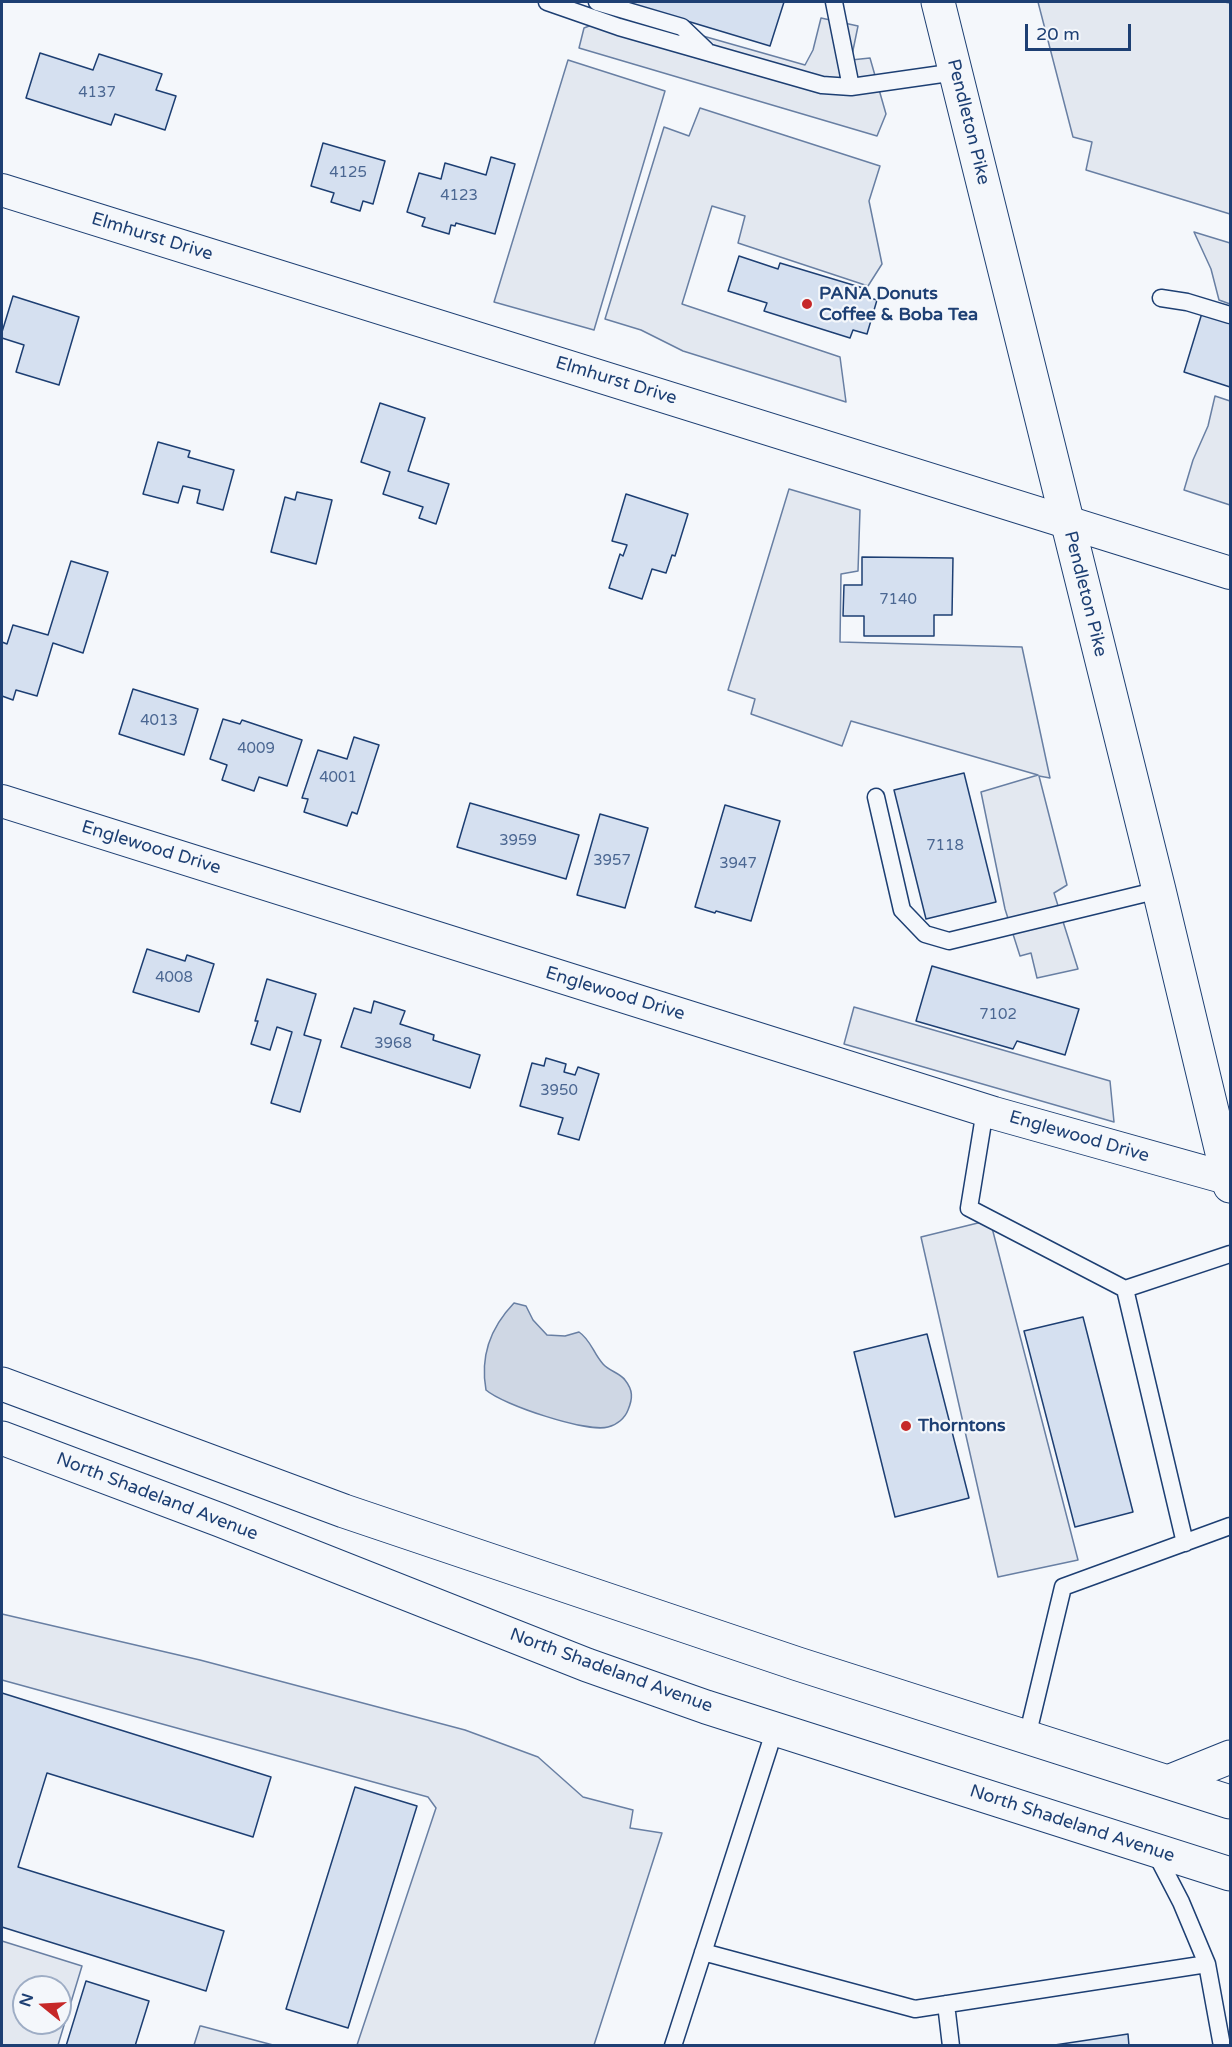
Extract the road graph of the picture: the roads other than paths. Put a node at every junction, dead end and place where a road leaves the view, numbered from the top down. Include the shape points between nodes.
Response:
1 (547, 2) edge
2 (597, 2) edge
3 (834, 2) edge
4 (938, 2) edge
5 (707, 52) junction
6 (956, 72) junction
7 (851, 87) junction
8 (2, 190) edge
9 (1161, 298) dead end
10 (1230, 315) edge
11 (1067, 522) junction
12 (1230, 573) edge
13 (876, 797) dead end
14 (2, 801) edge
15 (1159, 890) junction
16 (985, 1110) junction
17 (1230, 1181) edge
18 (1230, 1254) edge
19 (1125, 1289) junction
20 (2, 1384) edge
21 (2, 1438) edge
22 (1230, 1526) edge
23 (1185, 1543) junction
24 (775, 1729) junction
25 (1026, 1737) junction
26 (1230, 1757) edge
27 (1168, 1782) junction
28 (1230, 1802) edge
29 (1154, 1850) junction
30 (1230, 1874) edge
31 (703, 1952) junction
32 (1207, 1964) junction
33 (946, 2004) junction
34 (673, 2046) edge
35 (951, 2046) edge
36 (1222, 2046) edge

1 - 5 lane
2 - 5 lane via 682,27
3 - 7 lane
4 - 6 main road, Pendleton Pike
5 - 7 lane via 822,85
6 - 7 lane
6 - 11 main road, Pendleton Pike
8 - 11 street, Elmhurst Drive
9 - 10 lane
11 - 12 street, Elmhurst Drive
11 - 15 main road, Pendleton Pike
13 - 15 lane via 902,910 925,934 949,940
14 - 16 street, Englewood Drive
15 - 17 main road, Pendleton Pike
16 - 17 street, Englewood Drive
16 - 19 lane via 969,1208
18 - 19 lane
19 - 23 lane
20 - 25 main road via 344,1511
21 - 24 main road, North Shadeland Avenue via 587,1665
22 - 23 lane
23 - 25 lane via 1063,1587
24 - 29 main road, North Shadeland Avenue
24 - 31 lane
25 - 27 main road
26 - 27 main road
27 - 28 main road
29 - 30 main road, North Shadeland Avenue
29 - 32 lane
31 - 33 lane via 915,2009
31 - 34 lane
32 - 33 lane
32 - 36 lane
33 - 35 lane

